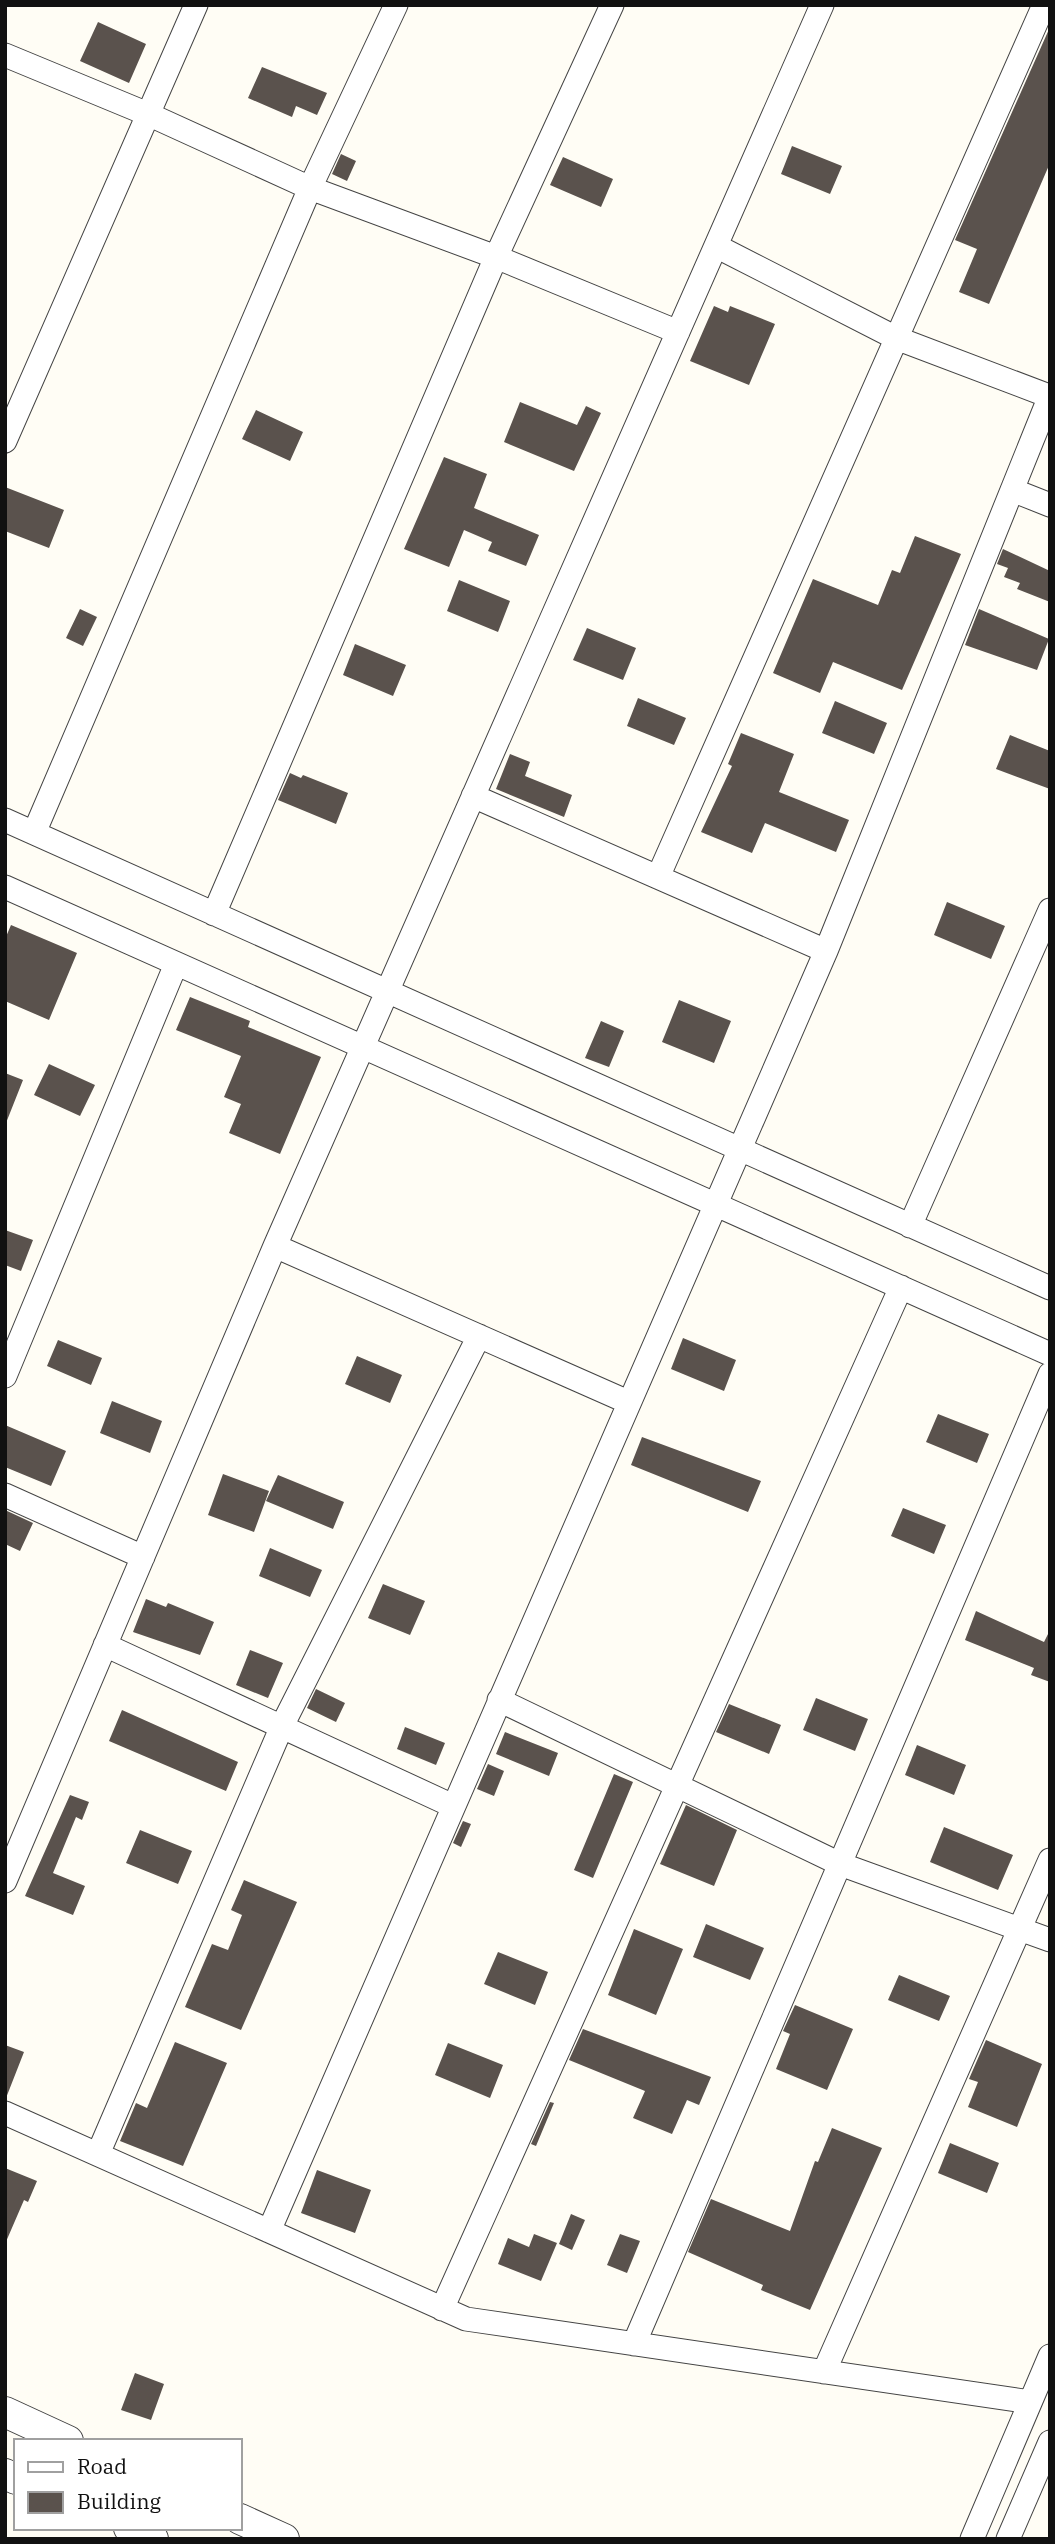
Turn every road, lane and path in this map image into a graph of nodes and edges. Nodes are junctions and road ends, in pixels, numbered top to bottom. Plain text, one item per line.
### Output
1 (196, 5) edge
2 (396, 5) edge
3 (612, 5) edge
4 (822, 5) edge
5 (1044, 5) edge
6 (5, 55) edge
7 (150, 115) junction
8 (310, 188) junction
9 (716, 246) junction
10 (496, 257) junction
11 (678, 332) junction
12 (896, 338) junction
13 (1050, 396) edge
14 (5, 441) edge
15 (1012, 490) junction
16 (1050, 505) edge
17 (473, 796) junction
18 (5, 820) edge
19 (34, 833) junction
20 (658, 877) junction
21 (5, 887) edge
22 (1050, 910) edge
23 (214, 914) junction
24 (826, 951) junction
25 (176, 964) junction
26 (387, 991) junction
27 (363, 1048) junction
28 (739, 1149) junction
29 (714, 1204) junction
30 (910, 1226) junction
31 (275, 1246) junction
32 (901, 1287) junction
33 (1050, 1288) edge
34 (479, 1336) junction
35 (1050, 1354) edge
36 (1050, 1374) edge
37 (5, 1376) edge
38 (628, 1402) junction
39 (5, 1495) edge
40 (143, 1557) junction
41 (105, 1645) junction
42 (499, 1700) junction
43 (282, 1726) junction
44 (678, 1784) junction
45 (453, 1806) junction
46 (1050, 1860) edge
47 (840, 1864) junction
48 (5, 1881) edge
49 (1020, 1928) junction
50 (1050, 1940) edge
51 (5, 2113) edge
52 (98, 2154) junction
53 (269, 2231) junction
54 (442, 2309) junction
55 (634, 2344) junction
56 (1050, 2356) edge
57 (824, 2372) junction
58 (1030, 2402) junction
59 (5, 2412) edge
60 (64, 2439) edge
61 (1050, 2442) edge
62 (242, 2520) edge
63 (133, 2530) edge
64 (153, 2539) edge
65 (284, 2539) edge
66 (972, 2539) edge
67 (1008, 2539) edge

1 - 7 street
2 - 8 street
3 - 10 street
4 - 9 street
5 - 12 street
6 - 7 street
7 - 8 street
7 - 14 street
8 - 10 street
8 - 19 street
9 - 11 street
9 - 12 street
10 - 11 street
10 - 23 street
11 - 17 street
12 - 13 street
12 - 20 street
13 - 15 street
15 - 16 street
15 - 24 street
17 - 20 street
17 - 26 street
18 - 19 street
19 - 23 street
20 - 24 street
21 - 25 street
22 - 30 street
23 - 26 street
24 - 28 street
25 - 27 street
25 - 37 street
26 - 27 street
26 - 28 street
27 - 29 street
27 - 31 street
28 - 29 street
28 - 30 street
29 - 32 street
29 - 38 street
30 - 33 street
31 - 34 street
31 - 40 street
32 - 35 street
32 - 44 street
34 - 38 street
34 - 43 street
36 - 47 street
38 - 42 street
39 - 40 street
40 - 41 street
41 - 43 street
41 - 48 street
42 - 44 street
42 - 45 street
43 - 45 street
43 - 52 street
44 - 47 street
44 - 54 street
45 - 53 street
46 - 49 street
47 - 49 street
47 - 55 street
49 - 50 street
49 - 57 street
51 - 52 street
52 - 53 street
53 - 54 street
54 - 55 street
55 - 57 street
56 - 58 street
57 - 58 street
58 - 66 street
59 - 60 street
61 - 67 street
62 - 65 street
63 - 64 street

